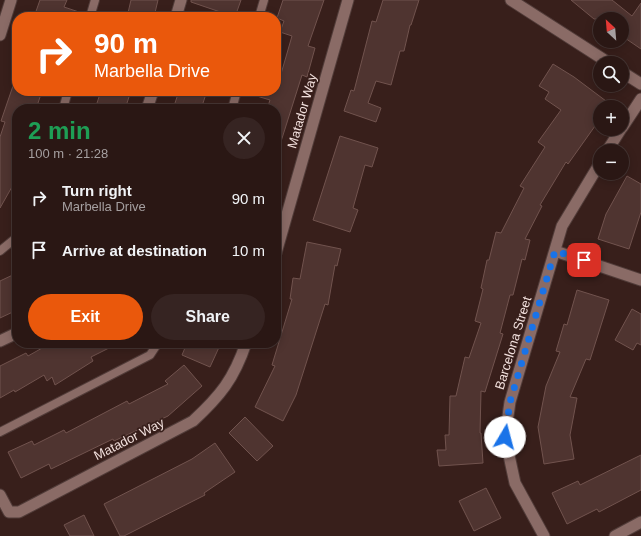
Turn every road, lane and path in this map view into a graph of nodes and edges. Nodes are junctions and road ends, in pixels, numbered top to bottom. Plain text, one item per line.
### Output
1 (11, 0) edge
2 (95, 0) edge
3 (181, 0) edge
4 (264, 0) edge
5 (348, 0) edge
6 (511, 0) edge
7 (91, 12) edge
8 (177, 12) edge
9 (260, 12) edge
10 (0, 35) edge
11 (598, 56) edge
12 (629, 76) edge
13 (641, 84) edge
14 (641, 99) edge
15 (629, 117) edge
16 (593, 175) edge
17 (281, 234) edge
18 (12, 242) edge
19 (0, 251) edge
20 (555, 251) junction
21 (641, 280) edge
22 (12, 335) edge
23 (0, 341) edge
24 (155, 348) edge
25 (244, 348) edge
26 (0, 432) edge
27 (0, 495) edge
28 (641, 522) edge
29 (544, 536) edge
30 (615, 536) edge

1 - 10 street
2 - 7 lane
3 - 8 street
4 - 9 lane
5 - 17 street, Matador Way
6 - 11 street
12 - 13 street
14 - 15 street
16 - 20 street, Barcelona Street
18 - 19 lane
20 - 21 street
20 - 29 street, Barcelona Street
22 - 23 street
24 - 26 lane
25 - 27 street, Matador Way
28 - 30 street

